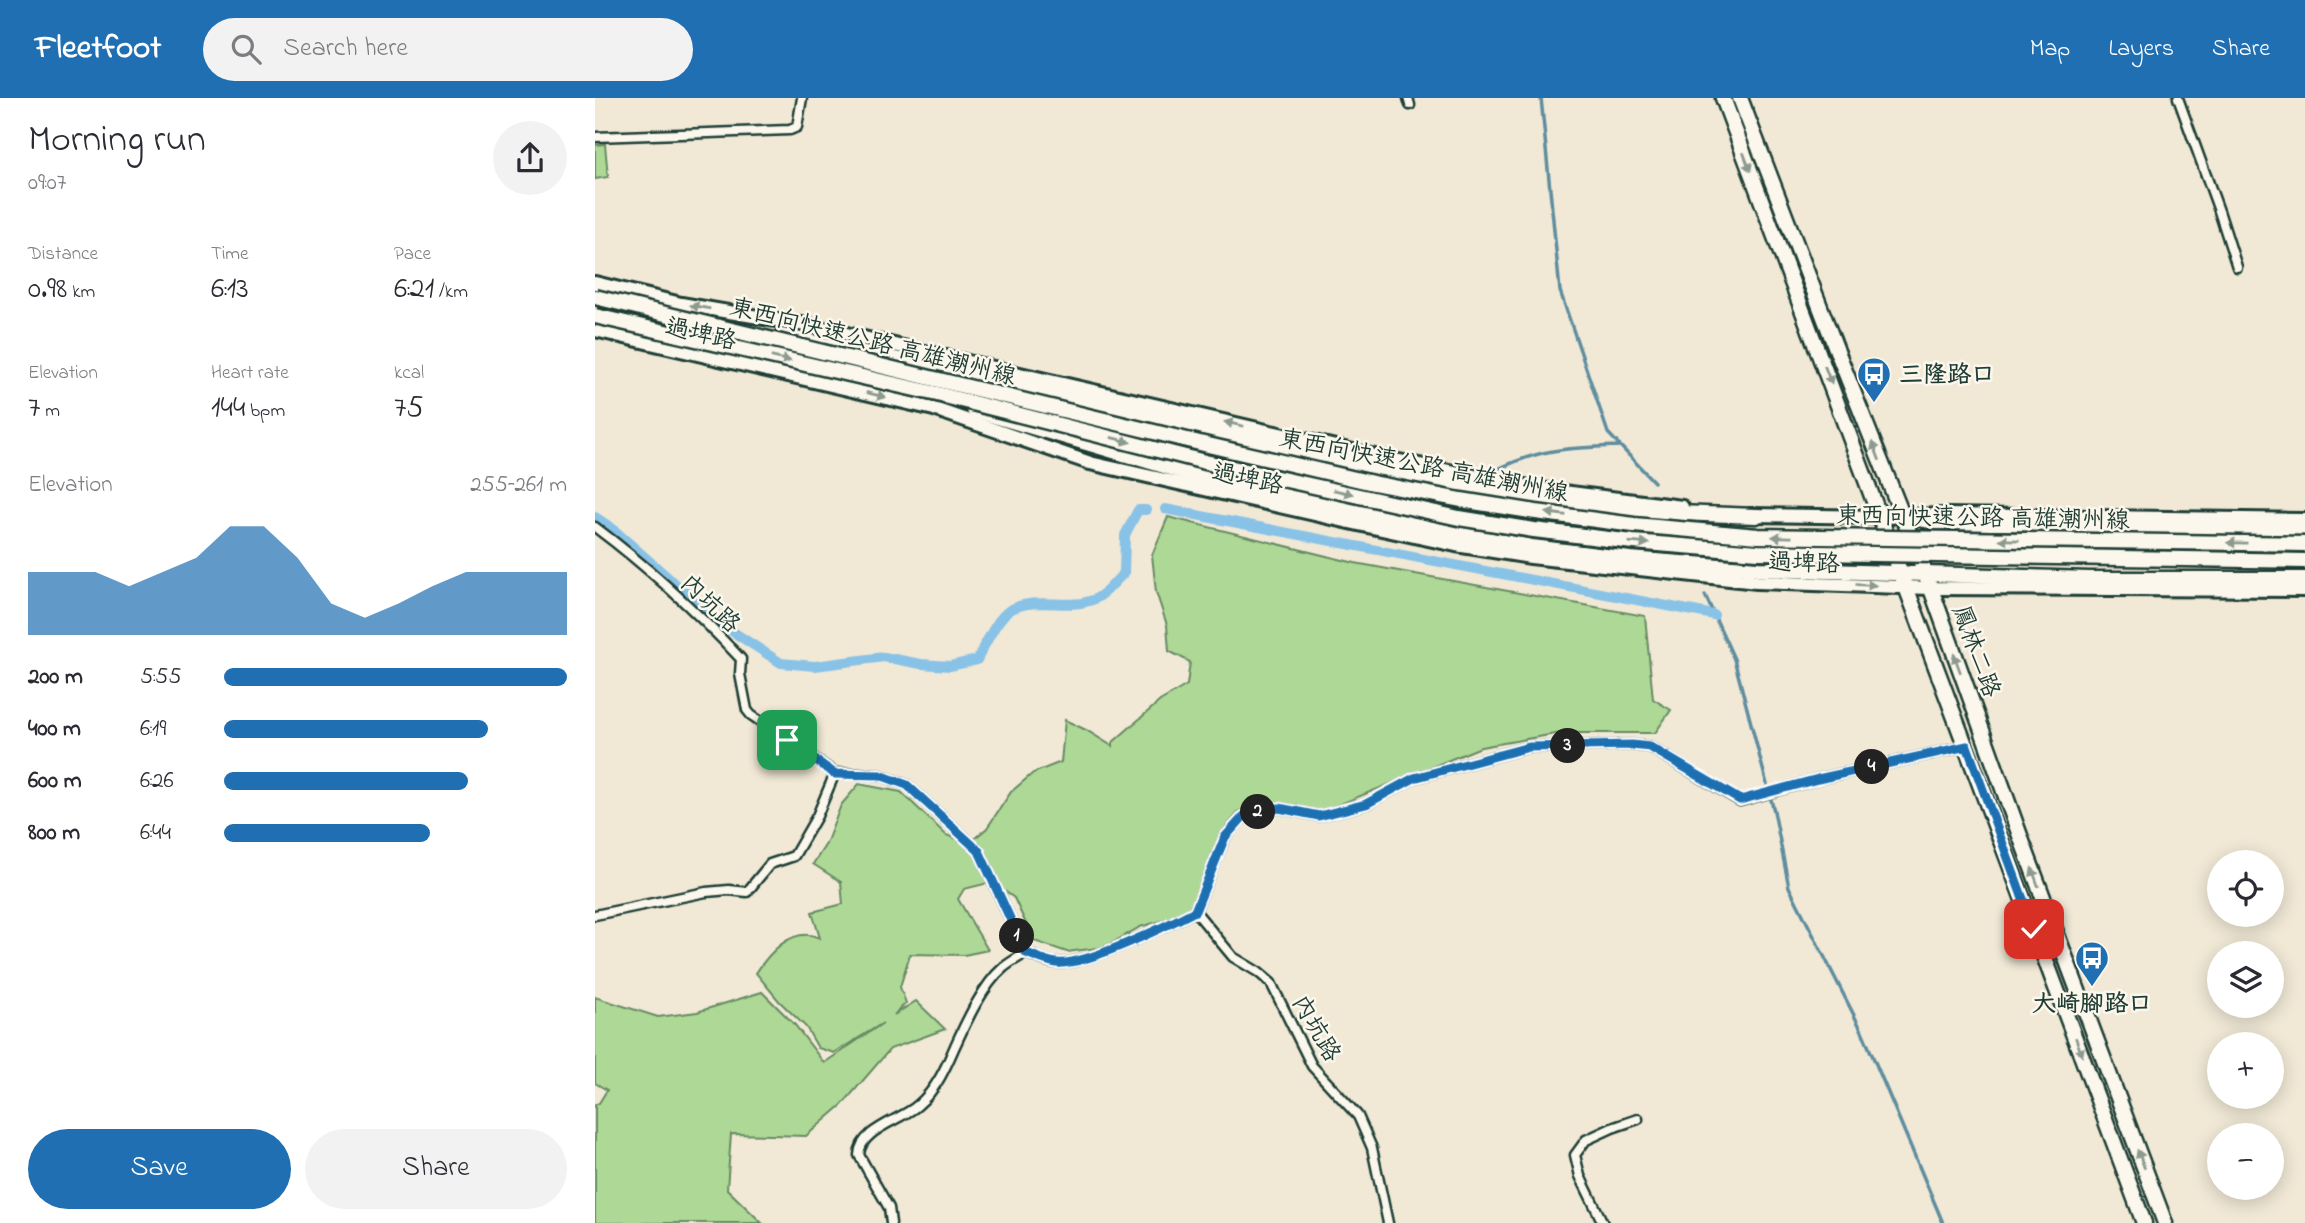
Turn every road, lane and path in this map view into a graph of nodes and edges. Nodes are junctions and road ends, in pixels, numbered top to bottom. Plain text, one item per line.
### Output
1 (802, 98) edge
2 (1723, 98) edge
3 (1740, 98) edge
4 (2178, 98) edge
5 (595, 137) edge
6 (2237, 267) dead end
7 (595, 283) edge
8 (595, 297) edge
9 (595, 316) edge
10 (679, 317) junction
11 (595, 330) edge
12 (937, 394) junction
13 (1756, 516) junction
14 (1902, 516) junction
15 (1881, 517) junction
16 (2305, 520) edge
17 (595, 527) edge
18 (2305, 529) edge
19 (2305, 544) edge
20 (2305, 561) edge
21 (2305, 579) edge
22 (1906, 581) junction
23 (1928, 582) junction
24 (2305, 590) edge
25 (1967, 746) junction
26 (835, 774) junction
27 (1195, 911) junction
28 (595, 915) edge
29 (1026, 953) junction
30 (1639, 1119) dead end
31 (891, 1223) edge
32 (1388, 1223) edge
33 (1603, 1223) edge
34 (2144, 1223) edge
35 (2165, 1223) edge

1 - 5 street
2 -> 15 main road, 鳳林二路
14 -> 3 main road, 鳳林二路
4 - 6 street
13 -> 7 main road, 過埤路
8 - 10 main road, 東西向快速公路 高雄潮州線, bridge
9 -> 12 main road, 東西向快速公路 高雄潮州線, bridge
10 - 13 main road, bridge
19 -> 10 main road, 東西向快速公路 高雄潮州線, bridge
11 -> 22 main road, 過埤路
12 -> 20 main road, 東西向快速公路 高雄潮州線, bridge
12 - 22 main road, bridge
13 - 15 main road, 過埤路
14 - 15 main road, 過埤路
14 - 16 main road, 過埤路
14 - 18 main road
14 - 23 main road, 鳳林二路
15 - 22 main road, 鳳林二路
17 - 26 street, 內坑路
21 - 23 main road
22 - 23 main road
22 - 25 main road, 鳳林二路
23 - 24 main road
35 -> 23 main road, 鳳林二路
25 - 27 street
25 -> 34 main road, 鳳林二路
26 - 28 street
26 - 29 street
27 - 29 street
27 - 32 street, 內坑路
29 - 31 street
30 - 33 street

